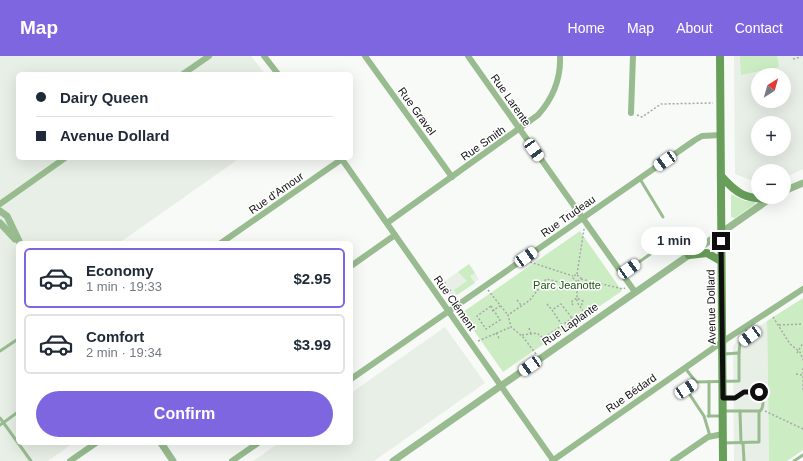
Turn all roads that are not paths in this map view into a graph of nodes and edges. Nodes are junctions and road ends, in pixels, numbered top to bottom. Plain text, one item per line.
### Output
1 (209, 56) edge
2 (264, 56) edge
3 (365, 56) edge
4 (468, 56) edge
5 (560, 56) edge
6 (633, 56) edge
7 (720, 56) edge
8 (186, 72) edge
9 (276, 72) edge
10 (631, 113) dead end
11 (520, 129) junction
12 (720, 135) junction
13 (61, 160) edge
14 (339, 160) edge
15 (343, 160) edge
16 (721, 176) junction
17 (452, 177) junction
18 (640, 179) junction
19 (803, 183) edge
20 (791, 188) edge
21 (751, 198) edge
22 (0, 204) edge
23 (762, 204) edge
24 (0, 211) edge
25 (583, 218) junction
26 (663, 218) dead end
27 (0, 223) edge
28 (387, 223) junction
29 (721, 232) junction
30 (395, 235) junction
31 (18, 241) edge
32 (19, 241) edge
33 (224, 241) edge
34 (666, 243) dead end
35 (689, 255) junction
36 (721, 262) junction
37 (353, 265) edge
38 (622, 274) junction
39 (803, 289) edge
40 (635, 292) junction
41 (449, 311) junction
42 (744, 328) junction
43 (16, 340) edge
44 (722, 342) junction
45 (0, 351) edge
46 (739, 353) junction
47 (722, 354) junction
48 (685, 368) junction
49 (353, 377) edge
50 (696, 382) junction
51 (709, 382) junction
52 (722, 382) junction
53 (760, 384) dead end
54 (501, 386) junction
55 (760, 392) junction
56 (723, 398) junction
57 (740, 411) junction
58 (759, 411) junction
59 (16, 414) edge
60 (723, 414) junction
61 (704, 416) junction
62 (709, 416) junction
63 (0, 418) edge
64 (4, 423) junction
65 (0, 425) edge
66 (723, 434) junction
67 (710, 436) junction
68 (16, 441) edge
69 (723, 443) junction
70 (742, 443) junction
71 (19, 445) edge
72 (93, 445) edge
73 (162, 445) edge
74 (255, 445) edge
75 (803, 455) edge
76 (30, 461) edge
77 (70, 461) edge
78 (174, 461) edge
79 (232, 461) edge
80 (393, 461) edge
81 (553, 461) edge
82 (673, 461) edge
83 (723, 461) edge
84 (744, 461) edge
85 (794, 461) edge

1 - 8 street
2 - 9 street
3 - 17 street, Rue Gravel
4 - 11 street, Rue Larente
5 - 11 street, Rue Smith
6 - 10 street
7 - 12 main road, Avenue Dollard
11 - 17 street, Rue Smith
11 - 25 street, Rue Larente
12 - 16 main road, Avenue Dollard
12 - 18 street, Rue Trudeau
13 - 22 street
14 - 33 street, Rue d'Amour
15 - 28 street, Rue Clément
16 - 21 main road
16 - 29 main road, Avenue Dollard
17 - 28 street, Rue Smith
18 - 25 street, Rue Trudeau
18 - 26 lane
19 - 20 street
23 - 29 street, Rue Laplante
24 - 32 street
25 - 38 street, Rue Larente
25 - 41 street, Rue Trudeau
27 - 31 street
28 - 30 street, Rue Clément
29 - 35 street, Rue Laplante
29 - 36 main road, Avenue Dollard
30 - 37 street
30 - 41 street, Rue Clément
34 - 38 lane
35 - 36 main road
35 - 40 street, Rue Laplante
36 - 44 main road, Avenue Dollard
38 - 40 street, Rue Larente
39 - 42 street, Rue Bédard
40 - 54 street, Rue Laplante
41 - 49 street, Rue Trudeau
41 - 54 street, Rue Clément
42 - 44 street, Rue Bédard
42 - 46 lane
43 - 45 lane
44 - 47 main road, Avenue Dollard
44 - 48 street, Rue Bédard
46 - 47 lane
46 - 52 lane
47 - 52 main road, Avenue Dollard
48 - 50 lane
48 - 81 street, Rue Bédard
50 - 51 lane
50 - 61 lane
51 - 52 lane
51 - 62 lane
52 - 56 main road, Avenue Dollard
53 - 55 lane
54 - 80 street, Rue Laplante
54 - 81 street, Rue Clément
55 - 56 lane
55 - 58 lane
56 - 60 main road, Avenue Dollard
57 - 58 lane
57 - 60 lane
57 - 70 lane
58 - 70 lane
59 - 64 lane
60 - 62 lane
60 - 66 main road, Avenue Dollard
61 - 62 lane
61 - 67 lane
63 - 64 lane
64 - 65 lane
64 - 68 lane
66 - 67 street
66 - 69 main road, Avenue Dollard
67 - 82 street
69 - 70 lane
69 - 83 main road, Avenue Dollard
70 - 84 lane
71 - 76 lane
72 - 77 street
73 - 78 street
74 - 79 street
75 - 85 lane

